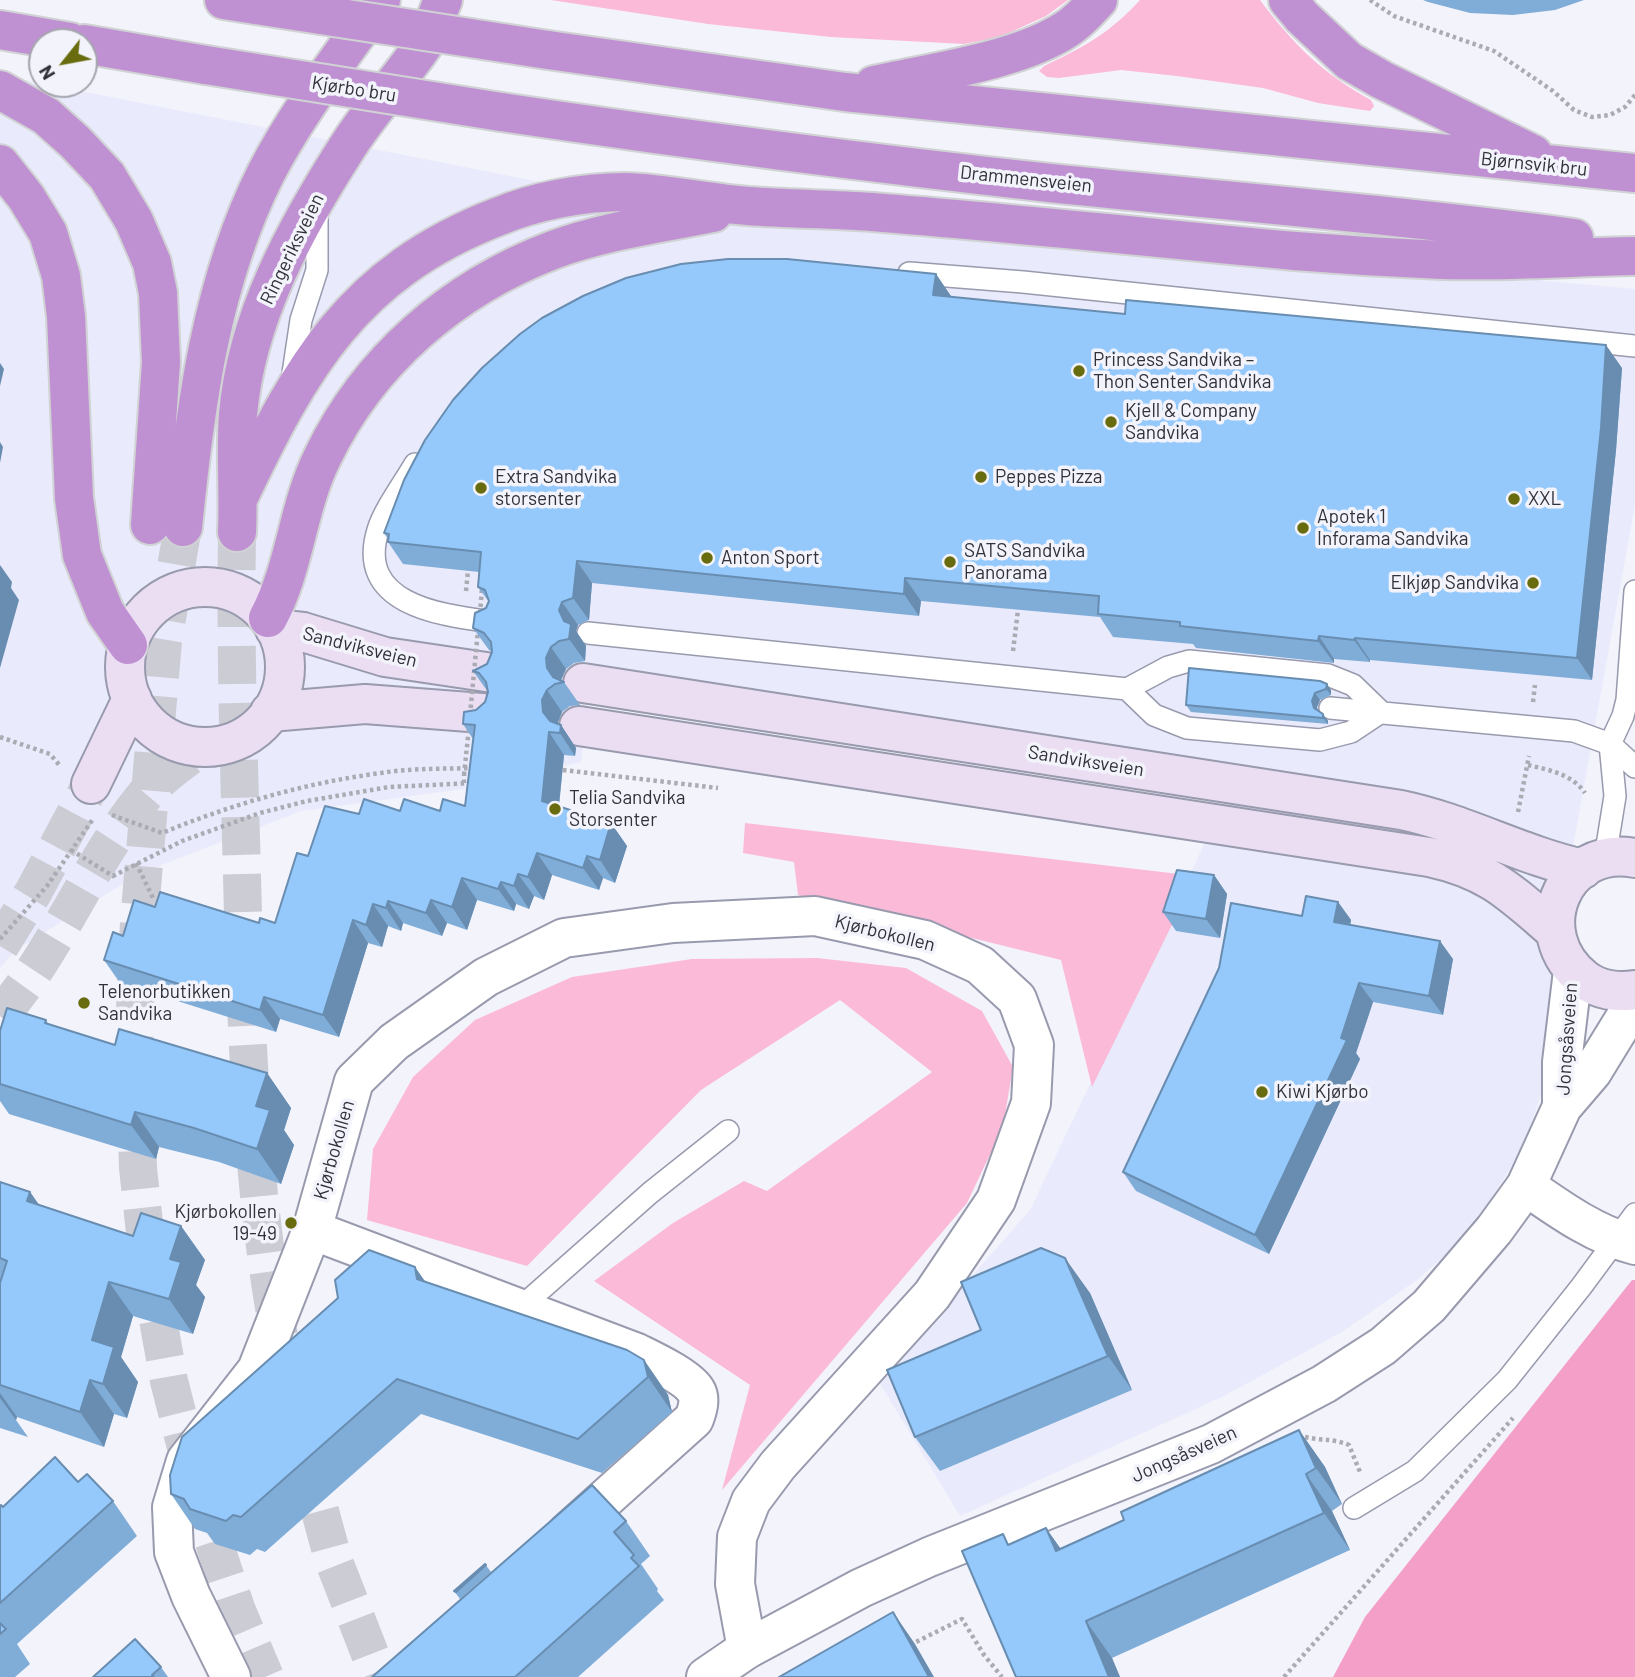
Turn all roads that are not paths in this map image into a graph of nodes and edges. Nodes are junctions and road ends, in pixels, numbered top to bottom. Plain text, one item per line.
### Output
1 (381, 0) edge
2 (443, 0) edge
3 (470, 0) edge
4 (1098, 0) edge
5 (1288, 0) edge
6 (240, 3) edge
7 (0, 30) edge
8 (28, 35) edge
9 (425, 42) junction
10 (98, 46) edge
11 (0, 90) edge
12 (845, 92) junction
13 (501, 112) joint
14 (0, 164) edge
15 (1557, 166) junction
16 (1635, 173) edge
17 (317, 195) junction
18 (749, 206) junction
19 (1552, 246) junction
20 (1635, 247) edge
21 (1635, 256) edge
22 (886, 272) edge
23 (1635, 346) edge
24 (290, 396) junction
25 (425, 449) edge
26 (1635, 591) edge
27 (492, 622) edge
28 (272, 624) junction
29 (587, 633) dead end
30 (128, 645) junction
31 (486, 672) edge
32 (583, 683) dead end
33 (1127, 689) junction
34 (132, 699) junction
35 (1329, 708) dead end
36 (270, 712) junction
37 (1381, 712) junction
38 (482, 713) edge
39 (579, 726) dead end
40 (1610, 744) junction
41 (1635, 767) edge
42 (85, 789) tunnel mouth
43 (1607, 861) edge
44 (1554, 930) junction
45 (1573, 971) junction
46 (1635, 990) edge
47 (1635, 1002) edge
48 (1562, 1107) junction
49 (727, 1131) dead end
50 (1526, 1186) junction
51 (312, 1230) junction
52 (1628, 1233) edge
53 (520, 1308) junction
54 (1362, 1503) road end
55 (537, 1560) edge
56 (747, 1649) junction
57 (231, 1677) edge
58 (706, 1677) edge

1 - 11 highway
2 - 9 highway, Ringeriksveien
3 - 9 highway
4 - 12 highway
5 - 15 highway
6 - 12 highway, bridge
7 - 8 highway
9 - 17 highway, Ringeriksveien
10 - 13 highway, Kjørbo bru, bridge
12 - 15 highway, Bjørnsvik bru
13 - 19 highway, Drammensveien
14 - 30 highway
15 - 16 highway, Bjørnsvik bru
17 - 24 lane
17 - 24 highway, Ringeriksveien
18 - 19 highway
18 - 24 highway
18 - 28 highway
19 - 20 highway
19 - 21 highway
22 - 23 lane
25 - 27 lane
26 - 40 lane
28 - 30 main road
28 - 31 main road, Sandviksveien
28 - 36 main road
29 - 33 lane
30 - 34 main road
32 - 43 main road, Sandviksveien
33 - 37 lane
33 - 37 lane
34 - 36 main road
34 - 42 main road
35 - 37 lane
36 - 38 main road
37 - 40 lane
39 - 44 main road
40 - 41 lane
40 - 43 lane
43 - 44 main road
44 - 45 main road
45 - 46 main road
45 - 48 street, Jongsåsveien
47 - 48 street, Jongsåsveien
48 - 50 street, Jongsåsveien
49 - 53 lane
50 - 52 street
50 - 56 street, Jongsåsveien
51 - 53 street
51 - 56 street, Kjørbokollen
51 - 57 street, Kjørbokollen
52 - 54 lane
53 - 55 street
56 - 58 street, Jongsåsveien

